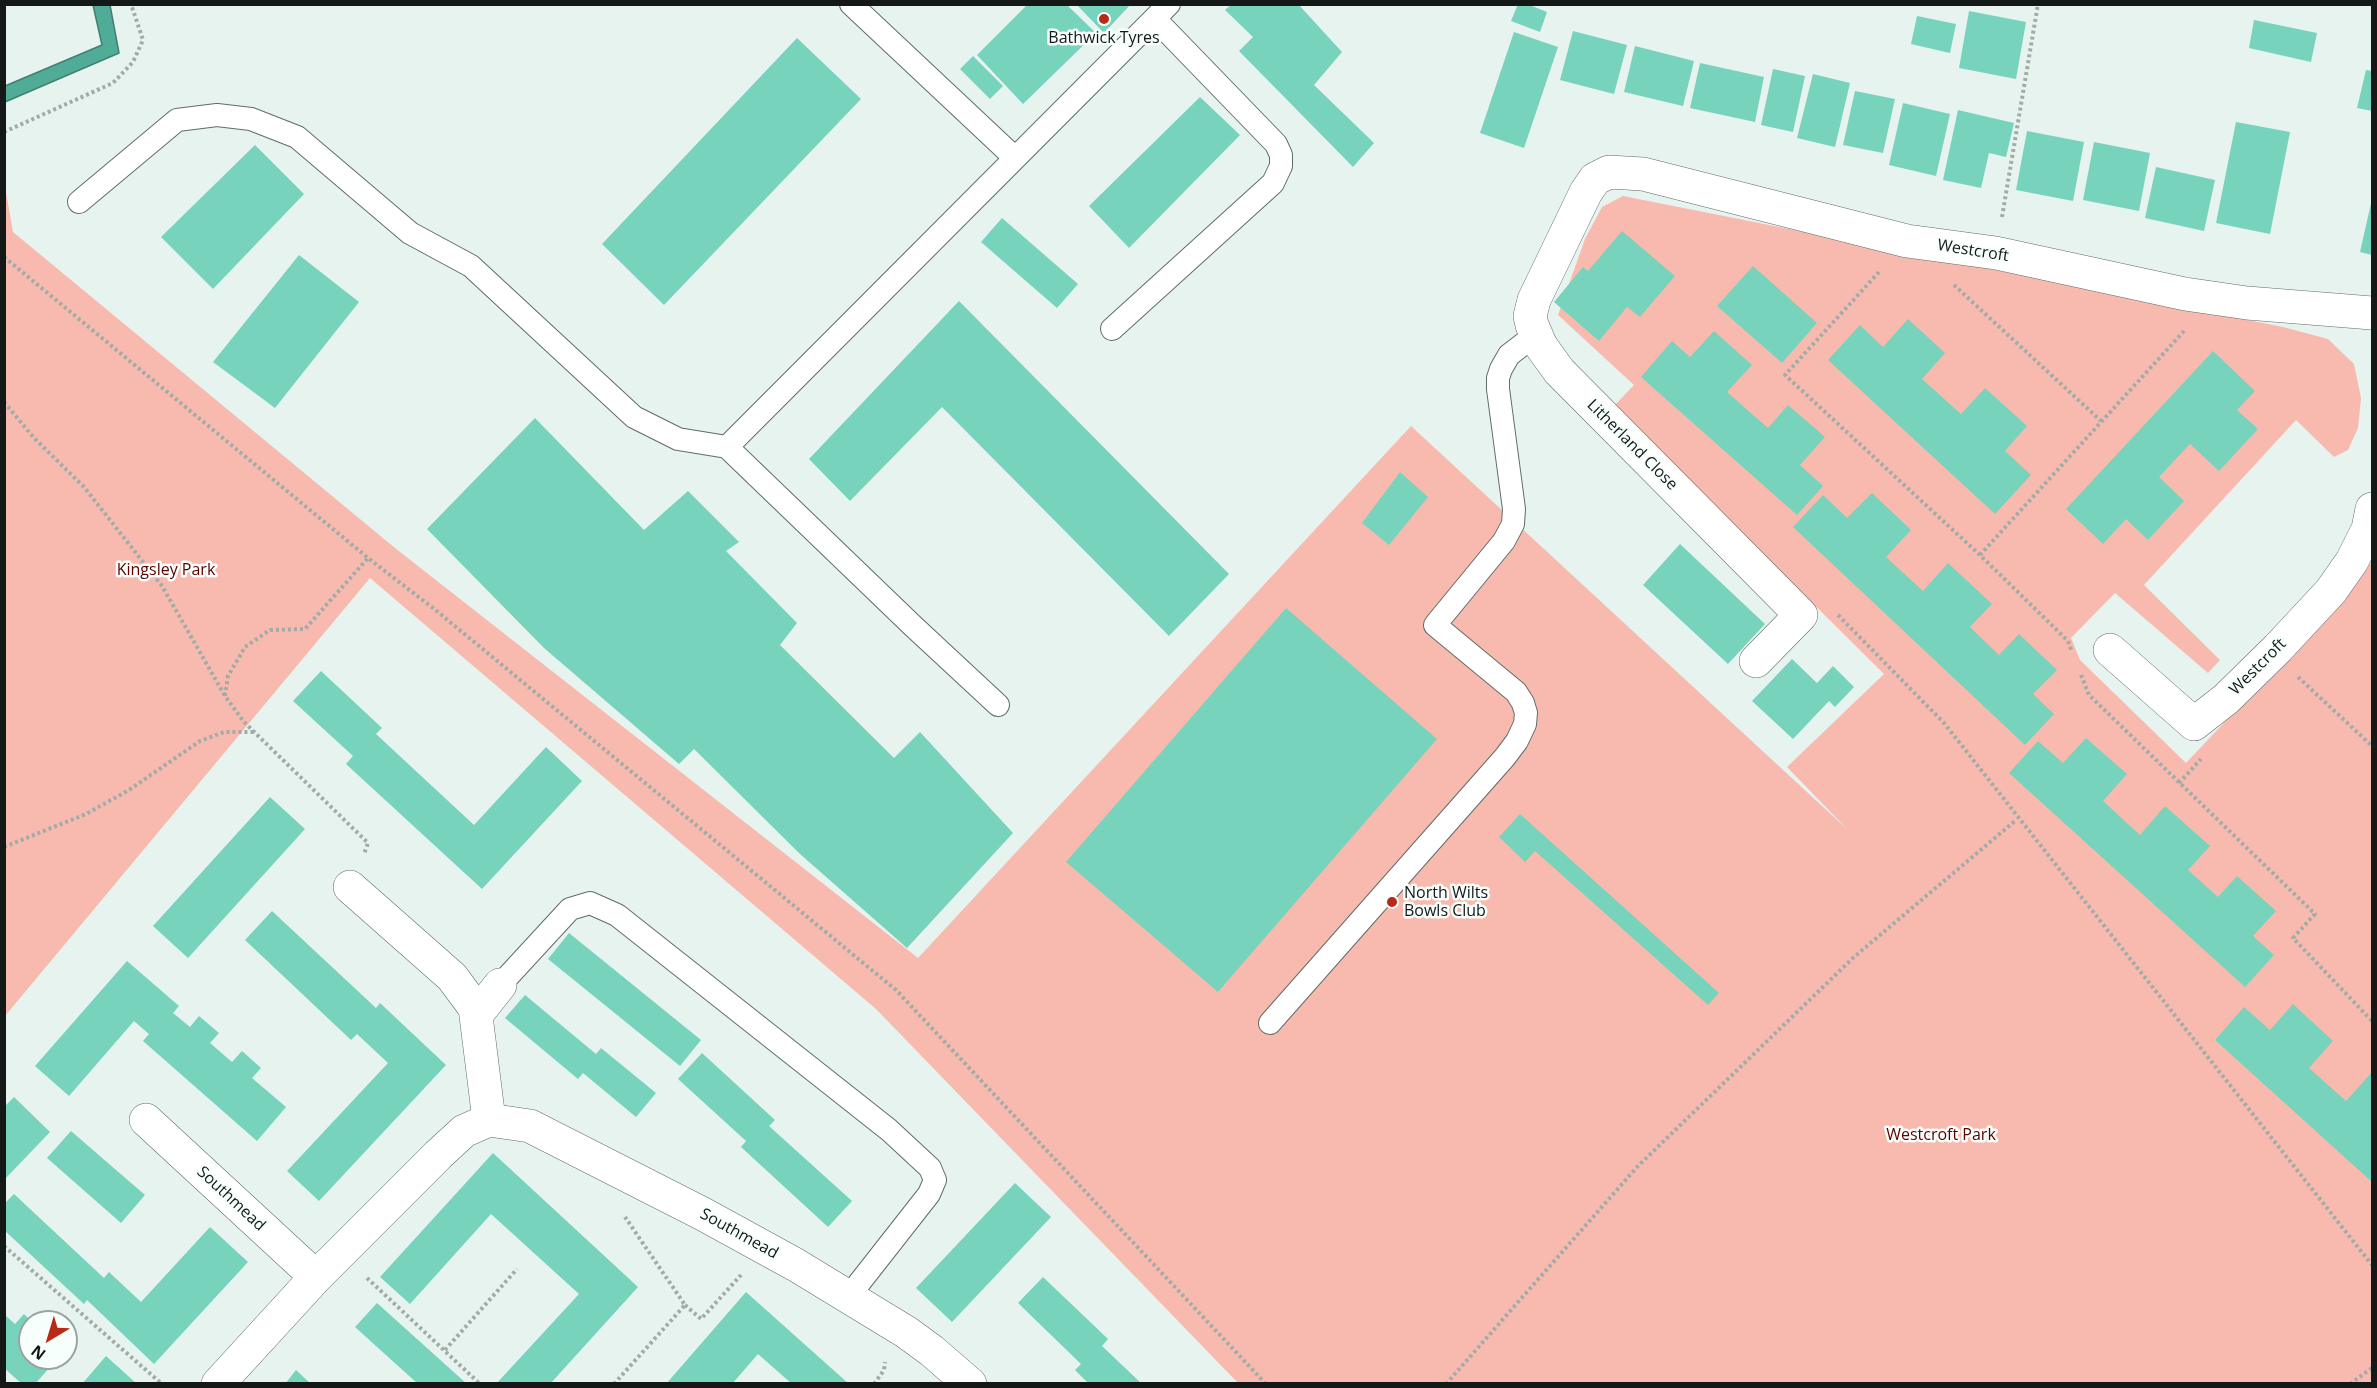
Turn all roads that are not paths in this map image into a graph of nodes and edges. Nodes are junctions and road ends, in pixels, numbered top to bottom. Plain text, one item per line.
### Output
1 (850, 4) edge
2 (1162, 12) edge
3 (1016, 158) junction
4 (1586, 192) joint
5 (79, 202) dead end
6 (2373, 313) edge
7 (1112, 329) dead end
8 (1535, 335) junction
9 (727, 447) junction
10 (2373, 509) edge
11 (2110, 650) dead end
12 (1756, 661) dead end
13 (998, 705) dead end
14 (350, 887) road end
15 (500, 985) joint
16 (477, 1014) junction
17 (1270, 1023) dead end
18 (146, 1120) dead end
19 (489, 1120) junction
20 (316, 1277) junction
21 (849, 1296) junction
22 (957, 1379) edge
23 (218, 1383) edge

1 - 3 lane
2 - 3 lane
2 - 7 lane
3 - 9 lane
4 - 6 street, Westcroft
4 - 8 street, Litherland Close
5 - 9 lane
8 - 12 street, Litherland Close
8 - 17 lane
9 - 13 lane
10 - 11 street, Westcroft
14 - 16 street
15 - 16 street
15 - 21 lane
16 - 19 street
18 - 20 street, Southmead
19 - 20 street
19 - 21 street, Southmead
20 - 23 street
21 - 22 street, Southmead

